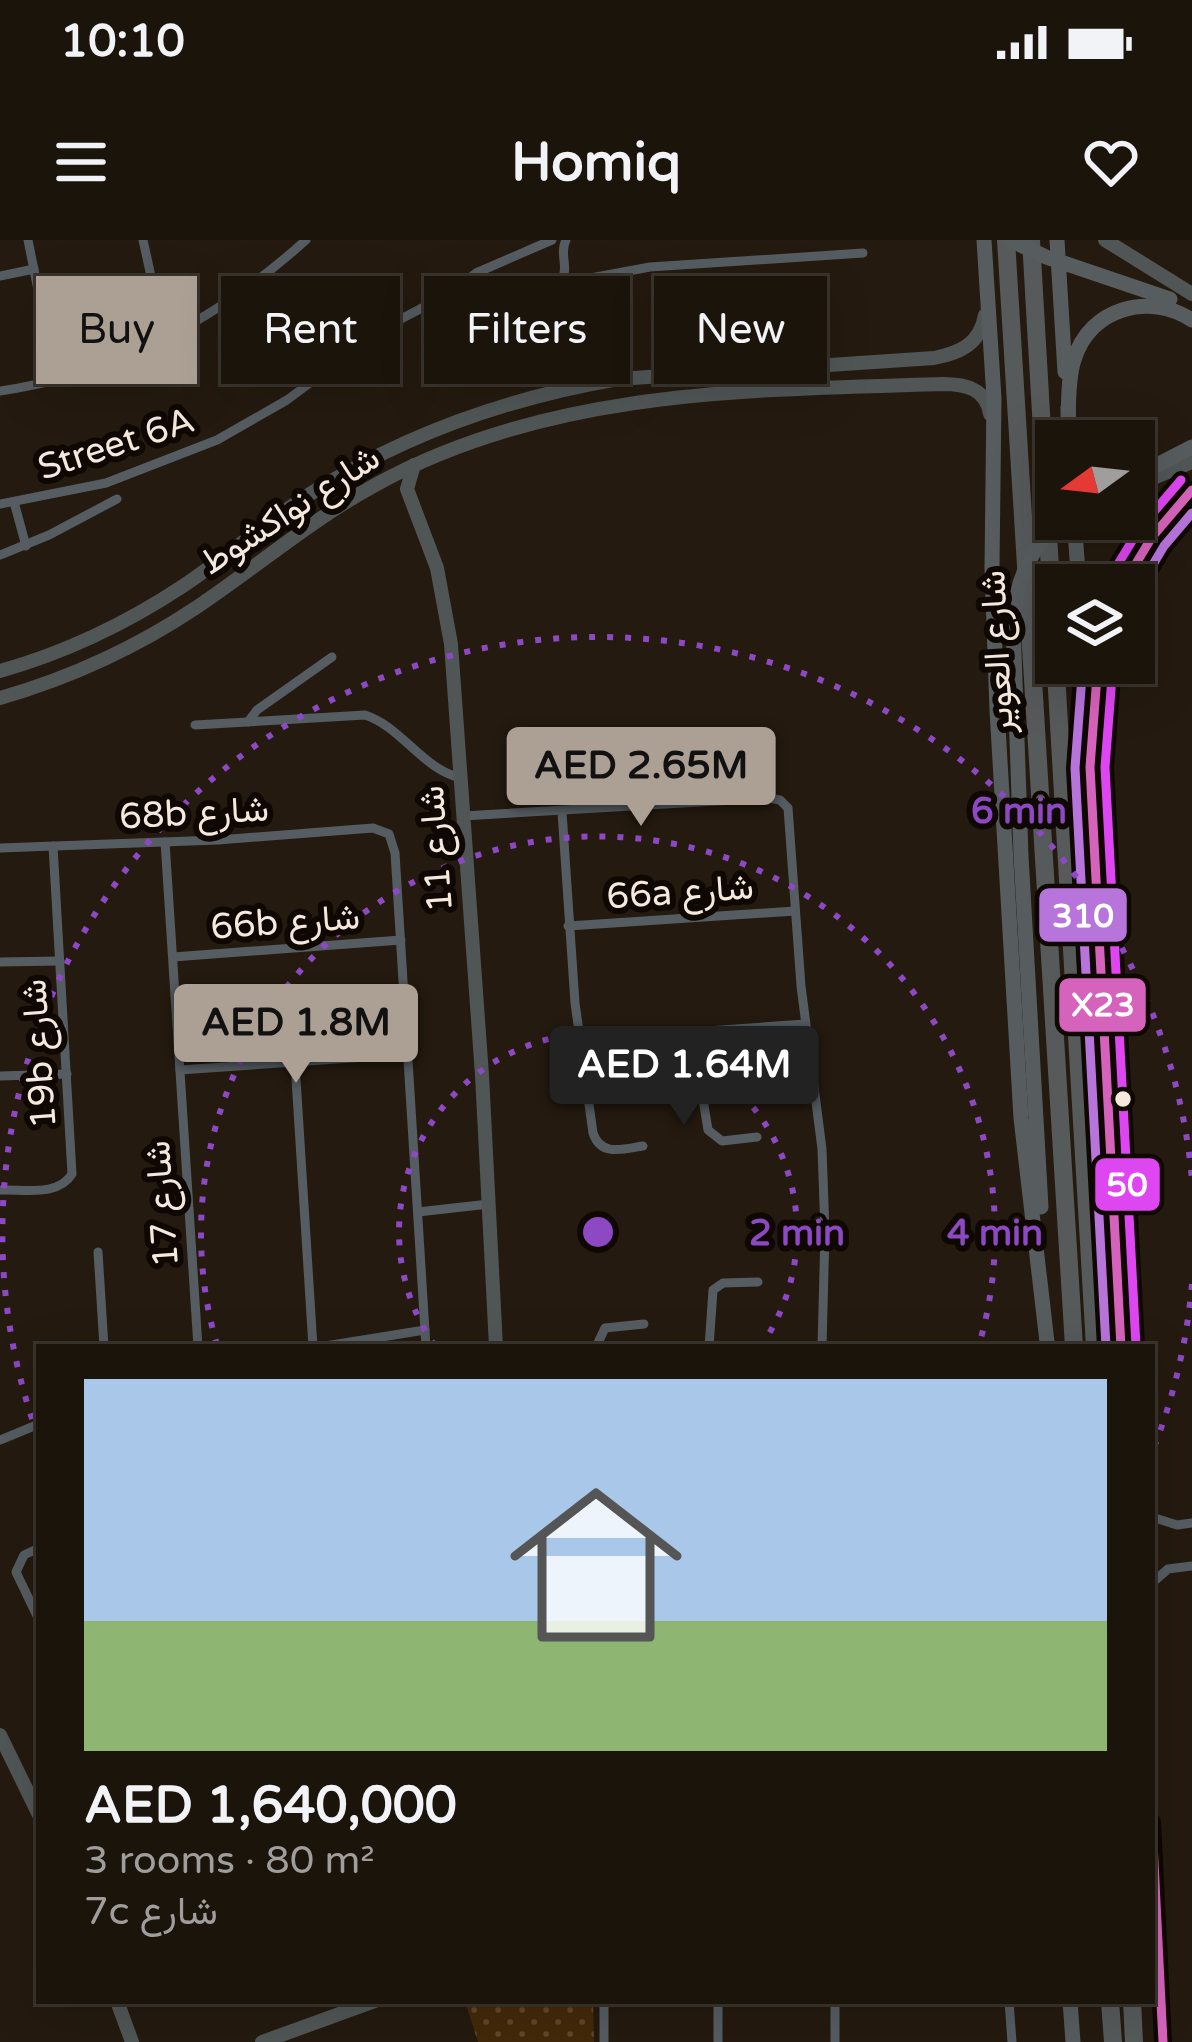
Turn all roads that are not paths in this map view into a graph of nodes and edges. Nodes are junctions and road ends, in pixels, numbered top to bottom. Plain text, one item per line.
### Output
1 (28, 240) edge
2 (143, 240) edge
3 (306, 240) edge
4 (809, 240) edge
5 (984, 240) edge
6 (1008, 240) edge
7 (1031, 240) edge
8 (1057, 240) edge
9 (1106, 240) edge
10 (548, 242) edge
11 (564, 246) edge
12 (863, 253) dead end
13 (810, 256) junction
14 (985, 262) junction
15 (567, 267) junction
16 (34, 269) junction
17 (612, 273) junction
18 (0, 275) edge
19 (151, 276) edge
20 (473, 276) edge
21 (564, 276) edge
22 (593, 276) edge
23 (36, 279) edge
24 (1192, 295) edge
25 (424, 307) edge
26 (1192, 310) edge
27 (1192, 320) edge
28 (197, 321) edge
29 (827, 364) edge
30 (654, 376) edge
31 (36, 384) edge
32 (812, 384) edge
33 (0, 391) edge
34 (802, 391) junction
35 (1068, 418) joint
36 (1192, 447) edge
37 (1192, 462) edge
38 (993, 463) junction
39 (414, 465) junction
40 (1155, 466) edge
41 (1155, 477) edge
42 (381, 482) junction
43 (1192, 490) edge
44 (409, 496) junction
45 (117, 499) dead end
46 (14, 502) junction
47 (0, 504) edge
48 (1042, 540) edge
49 (26, 545) junction
50 (0, 555) edge
51 (1136, 564) edge
52 (332, 657) dead end
53 (0, 671) edge
54 (1084, 684) edge
55 (1096, 684) edge
56 (0, 698) edge
57 (248, 722) junction
58 (195, 725) dead end
59 (1090, 767) junction
60 (461, 778) junction
61 (562, 812) junction
62 (464, 820) junction
63 (165, 842) junction
64 (53, 847) junction
65 (0, 848) edge
66 (795, 911) junction
67 (568, 926) junction
68 (401, 940) junction
69 (173, 957) junction
70 (60, 961) junction
71 (0, 962) edge
72 (805, 1024) junction
73 (692, 1032) junction
74 (580, 1040) junction
75 (409, 1054) junction
76 (296, 1063) junction
77 (180, 1070) junction
78 (67, 1074) junction
79 (0, 1076) edge
80 (757, 1137) dead end
81 (643, 1146) dead end
82 (0, 1190) edge
83 (489, 1208) junction
84 (418, 1212) junction
85 (98, 1252) dead end
86 (758, 1282) dead end
87 (644, 1324) dead end
88 (425, 1330) junction
89 (104, 1344) edge
90 (198, 1344) edge
91 (316, 1344) edge
92 (335, 1344) edge
93 (426, 1344) edge
94 (496, 1344) edge
95 (596, 1344) edge
96 (709, 1344) edge
97 (822, 1344) edge
98 (1047, 1344) edge
99 (1074, 1344) edge
100 (1095, 1344) edge
101 (1121, 1344) edge
102 (36, 1425) edge
103 (0, 1440) edge
104 (1155, 1518) edge
105 (1192, 1522) edge
106 (36, 1550) edge
107 (1192, 1566) edge
108 (1155, 1580) edge
109 (36, 1614) edge
110 (0, 1735) edge
111 (5, 1758) edge
112 (36, 1810) edge
113 (1155, 1910) edge
114 (118, 2004) edge
115 (328, 2004) edge
116 (368, 2004) edge
117 (604, 2004) edge
118 (718, 2004) edge
119 (835, 2004) edge
120 (1009, 2004) edge
121 (1070, 2004) edge
122 (1110, 2004) edge
123 (1132, 2004) edge
124 (332, 2019) junction
125 (132, 2042) edge
126 (262, 2042) edge
127 (604, 2042) edge
128 (718, 2042) edge
129 (835, 2042) edge
130 (1012, 2042) edge
131 (1072, 2042) edge
132 (1113, 2042) edge
133 (1134, 2042) edge
134 (1163, 2042) edge

1 - 16 street
2 - 19 street
3 - 28 street
4 - 13 street
5 - 14 main road
6 - 26 main road, bridge
6 - 99 highway, شارع العوير
7 - 100 highway, شارع العوير
8 - 35 main road
9 - 24 street
10 - 11 street
10 - 20 street, Street 6A
11 - 15 street
12 - 13 street
13 - 17 street
14 - 29 street, شارع نواكشوط
14 - 38 main road
15 - 17 street
15 - 21 street
16 - 18 street
16 - 23 street
17 - 22 street
25 - 46 street, Street 6A
27 - 35 main road
30 - 53 street, شارع نواكشوط
31 - 33 street
32 - 34 street
34 - 38 street, شارع نواكشوط
34 - 39 street, شارع نواكشوط
36 - 40 main road
37 - 41 street
38 - 98 main road
39 - 42 street, شارع نواكشوط
39 - 44 street
42 - 44 street
42 - 56 street, شارع نواكشوط
43 - 51 street
44 - 60 street, شارع 11
45 - 49 street
46 - 47 street, Street 6A
46 - 49 street
48 - 98 main road, bridge
49 - 50 street
52 - 57 street
54 - 59 main road
55 - 59 street
57 - 58 street
57 - 60 street
59 - 101 main road
60 - 62 street, شارع 11
61 - 62 street
61 - 66 street
61 - 67 street
62 - 83 street, شارع 11
63 - 64 street, 68b شارع
63 - 68 street, 68b شارع
63 - 69 street, شارع 17
64 - 65 street, 68b شارع
64 - 70 street, 19b شارع
66 - 67 street, 66a شارع
66 - 72 street
67 - 74 street
68 - 69 street, 66b شارع
68 - 75 street
69 - 77 street, شارع 17
70 - 71 street
70 - 78 street, 19b شارع
72 - 73 street
72 - 97 street
73 - 74 street
73 - 80 street
74 - 81 street
75 - 76 street
75 - 84 street
76 - 77 street
76 - 91 street
77 - 90 street, شارع 17
78 - 79 street
78 - 82 street, 19b شارع
83 - 84 street
83 - 94 street, شارع 11
84 - 88 street
85 - 89 street
86 - 96 street
87 - 95 street
88 - 92 street
88 - 93 street
102 - 103 street
104 - 105 street
106 - 109 street
107 - 108 street
110 - 111 street
111 - 112 street
113 - 134 main road
114 - 125 street
115 - 124 street
116 - 124 street
117 - 127 street
118 - 128 street
119 - 129 street
120 - 130 street
121 - 131 main road
122 - 132 highway
123 - 133 highway
124 - 126 street

